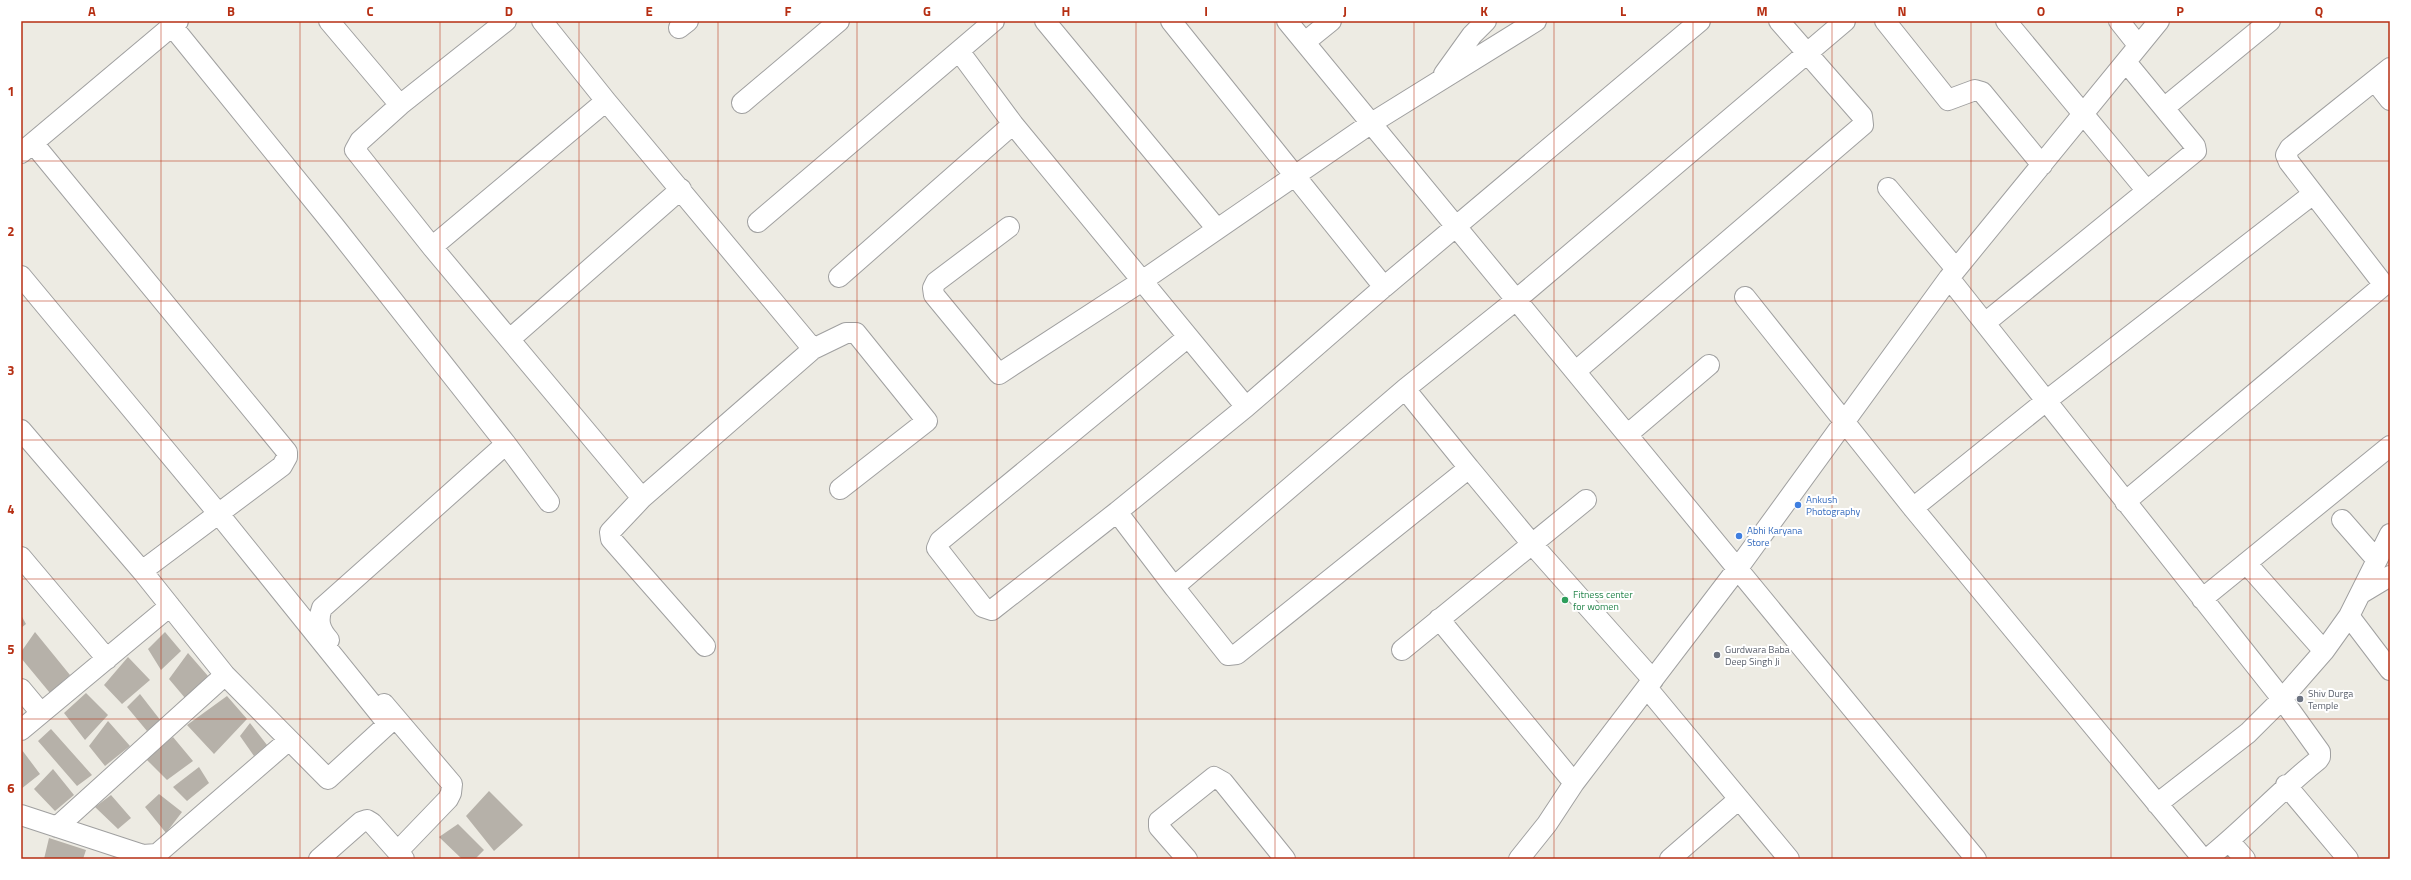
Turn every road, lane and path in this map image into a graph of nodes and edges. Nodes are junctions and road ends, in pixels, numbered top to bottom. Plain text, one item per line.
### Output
1 (329, 21) edge
2 (506, 21) edge
3 (542, 21) edge
4 (839, 21) edge
5 (994, 21) edge
6 (1045, 21) edge
7 (1171, 21) edge
8 (1288, 21) edge
9 (1331, 21) edge
10 (1486, 21) edge
11 (1536, 21) edge
12 (1700, 21) edge
13 (1779, 21) edge
14 (1845, 21) edge
15 (1885, 21) edge
16 (2006, 21) edge
17 (2119, 21) edge
18 (2159, 21) edge
19 (2270, 21) edge
20 (175, 24) edge
21 (1305, 42) junction
22 (2138, 45) junction
23 (959, 51) junction
24 (1806, 54) junction
25 (2126, 62) junction
26 (2390, 68) edge
27 (2375, 81) junction
28 (1437, 82) junction
29 (2390, 100) edge
30 (606, 101) junction
31 (742, 102) dead end
32 (400, 105) junction
33 (2164, 108) junction
34 (2083, 114) junction
35 (1013, 124) junction
36 (1370, 124) junction
37 (27, 148) edge
38 (2042, 165) junction
39 (1295, 175) junction
40 (1888, 188) dead end
41 (681, 189) junction
42 (2147, 192) junction
43 (2313, 194) junction
44 (758, 222) dead end
45 (1009, 227) dead end
46 (1456, 228) junction
47 (1217, 229) junction
48 (432, 246) junction
49 (1953, 274) junction
50 (21, 276) edge
51 (839, 277) dead end
52 (1142, 281) junction
53 (1384, 287) junction
54 (2387, 289) edge
55 (1745, 297) dead end
56 (1516, 300) junction
57 (1985, 323) junction
58 (1188, 337) junction
59 (510, 339) junction
60 (814, 349) junction
61 (1709, 365) dead end
62 (1576, 371) junction
63 (1406, 389) junction
64 (2046, 401) junction
65 (1246, 407) junction
66 (1844, 420) junction
67 (21, 430) edge
68 (1628, 434) junction
69 (506, 444) junction
70 (2390, 446) edge
71 (1468, 468) junction
72 (840, 489) dead end
73 (642, 498) junction
74 (1586, 500) dead end
75 (549, 502) dead end
76 (2125, 502) junction
77 (1913, 508) junction
78 (1116, 512) junction
79 (218, 514) junction
80 (2342, 520) dead end
81 (2390, 534) edge
82 (1532, 544) junction
83 (21, 557) edge
84 (2376, 559) junction
85 (2246, 563) junction
86 (1738, 568) junction
87 (142, 571) junction
88 (2390, 576) edge
89 (1174, 588) junction
90 (2360, 594) junction
91 (2202, 599) junction
92 (170, 606) junction
93 (2349, 616) junction
94 (1439, 619) junction
95 (705, 646) dead end
96 (1402, 650) dead end
97 (2324, 652) junction
98 (107, 659) junction
99 (2390, 670) edge
100 (225, 675) junction
101 (1650, 684) junction
102 (21, 689) edge
103 (2282, 699) junction
104 (41, 712) junction
105 (21, 730) edge
106 (289, 740) junction
107 (1574, 783) junction
108 (2286, 785) junction
109 (1739, 799) junction
110 (2157, 804) junction
111 (21, 815) edge
112 (57, 827) junction
113 (2229, 841) junction
114 (401, 855) edge
115 (319, 859) edge
116 (1187, 859) edge
117 (1284, 859) edge
118 (1519, 859) edge
119 (1670, 859) edge
120 (1789, 859) edge
121 (1976, 859) edge
122 (2203, 859) edge
123 (2207, 859) edge
124 (2245, 859) edge
125 (2348, 859) edge

1 - 32 street
2 - 32 street
3 - 30 street
4 - 31 street
5 - 23 street
6 - 47 street
7 - 39 street
8 - 21 street
9 - 21 street
10 - 28 street
11 - 28 street
12 - 46 street
13 - 24 street
14 - 24 street
15 - 38 street
16 - 34 street
17 - 22 street
18 - 22 street
19 - 33 street
20 - 37 street
20 - 69 street
21 - 36 street
22 - 25 street
23 - 35 street
23 - 44 street
24 - 56 street
24 - 62 street
25 - 33 street
25 - 34 street
26 - 27 street
27 - 29 street
27 - 43 street
28 - 36 street
30 - 41 street
30 - 48 street
32 - 48 street
33 - 42 street
34 - 38 street
34 - 42 street
35 - 51 street
35 - 52 street
36 - 39 street
36 - 46 street
37 - 79 street
38 - 49 street
39 - 47 street
39 - 53 street
40 - 49 street
41 - 59 street
41 - 60 street
42 - 57 street
43 - 54 street
43 - 64 street
45 - 52 street
46 - 53 street
46 - 56 street
47 - 52 street
48 - 59 street
49 - 57 street
49 - 66 street
50 - 79 street
52 - 58 street
53 - 65 street
54 - 76 street
55 - 66 street
56 - 62 street
56 - 63 street
57 - 64 street
58 - 65 street
58 - 78 street
59 - 73 street
60 - 72 street
60 - 73 street
61 - 68 street
62 - 68 street
63 - 71 street
63 - 89 street
64 - 76 street
64 - 77 street
65 - 78 street
66 - 77 street
66 - 86 street
67 - 87 street
68 - 86 street
69 - 75 street
69 - 114 street
70 - 85 street
71 - 82 street
71 - 89 street
73 - 95 street
74 - 82 street
76 - 91 street
77 - 110 street
78 - 89 street
79 - 87 street
79 - 106 street
80 - 84 street
81 - 84 street
82 - 94 street
82 - 101 street
83 - 98 street
84 - 90 street
85 - 91 street
85 - 97 street
86 - 101 street
86 - 121 street
87 - 92 street
88 - 90 street
90 - 93 street
91 - 103 street
92 - 98 street
92 - 100 street
93 - 97 street
93 - 99 street
94 - 96 street
94 - 107 street
97 - 103 street
98 - 104 street
100 - 106 street
100 - 112 street
101 - 107 street
101 - 109 street
102 - 104 street
103 - 108 street
103 - 110 street
104 - 105 street
106 - 112 street
107 - 118 street
108 - 113 street
108 - 125 street
109 - 119 street
109 - 120 street
110 - 122 street
111 - 112 street
113 - 123 street
113 - 124 street
114 - 115 street
116 - 117 street

